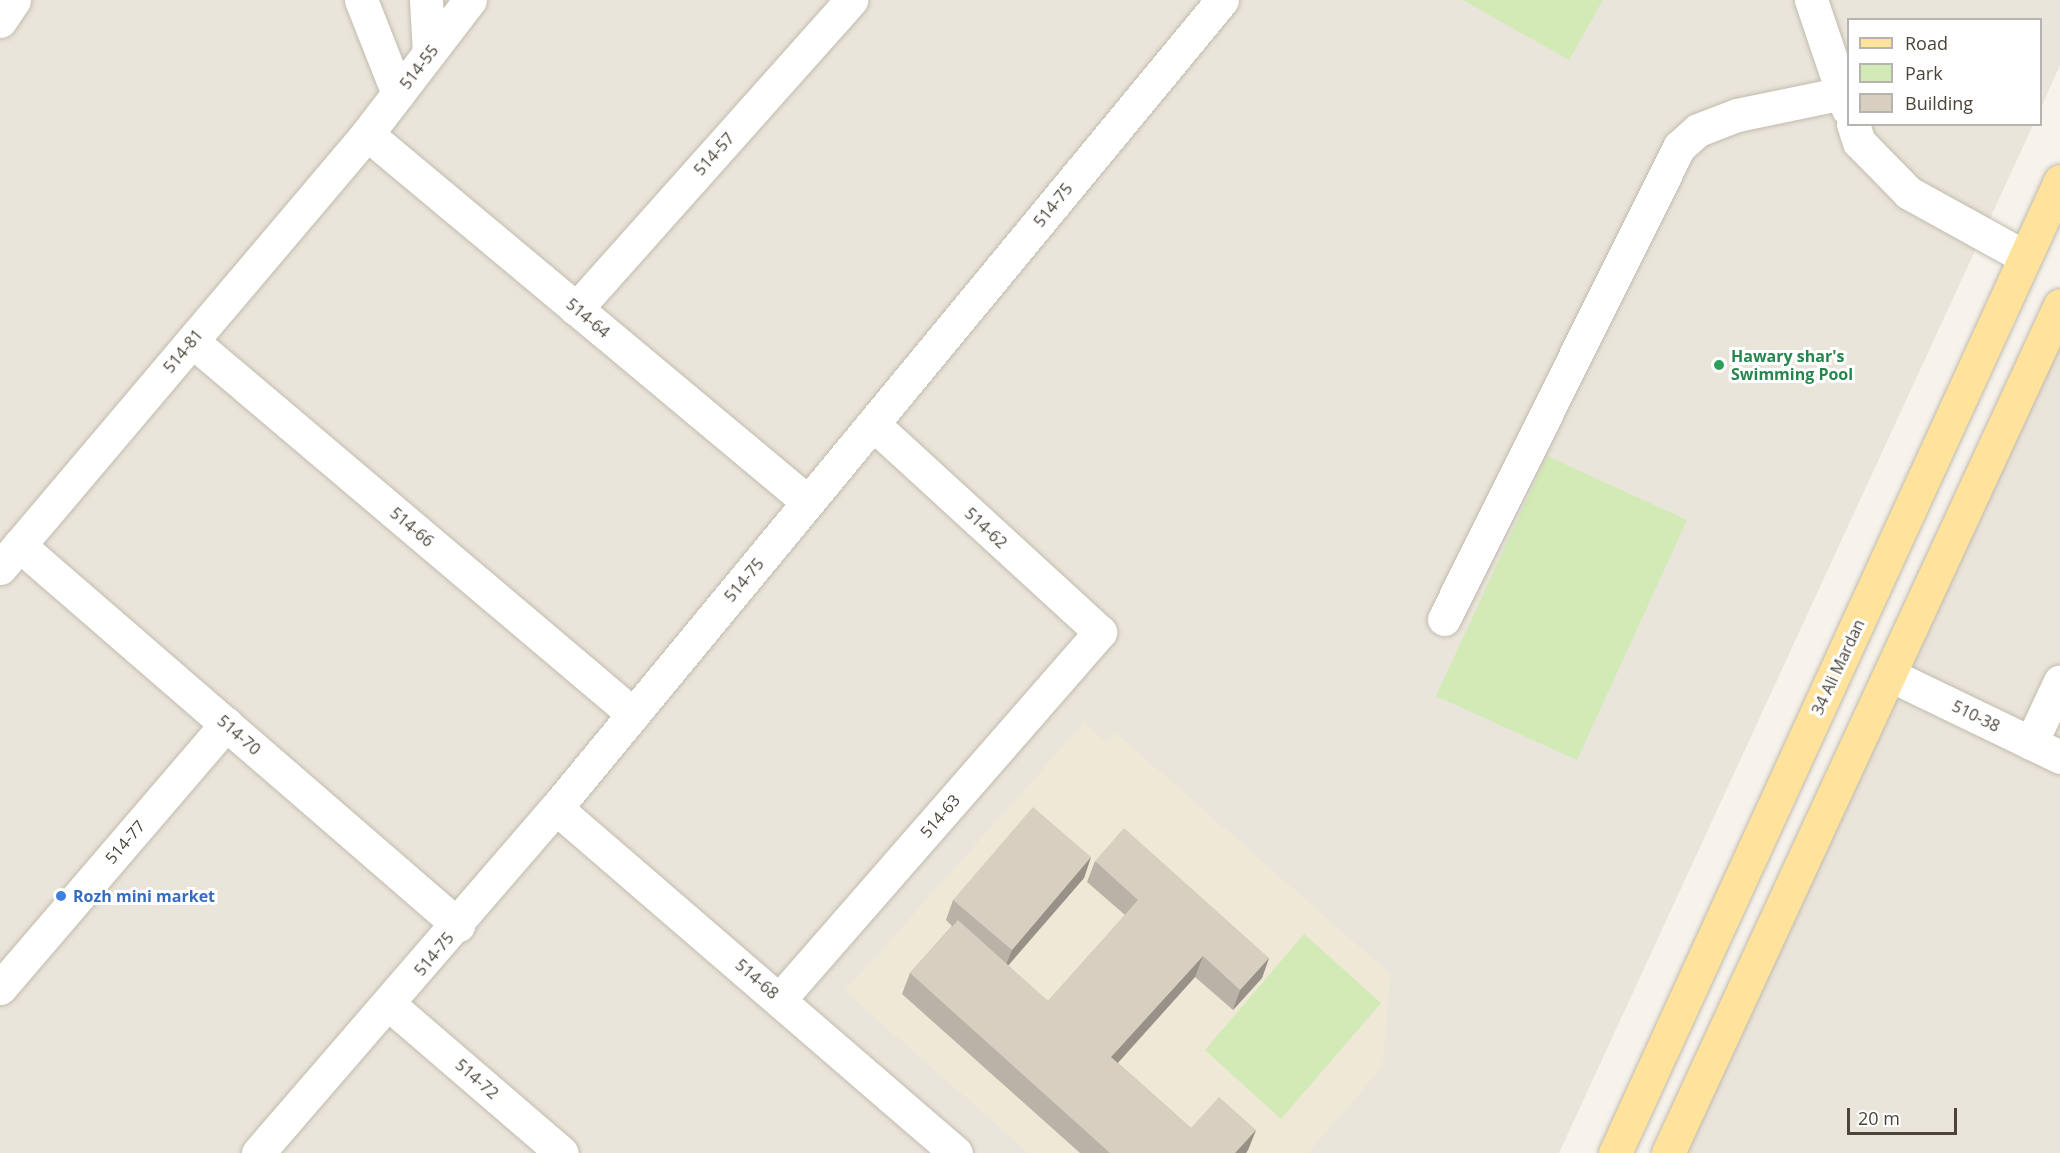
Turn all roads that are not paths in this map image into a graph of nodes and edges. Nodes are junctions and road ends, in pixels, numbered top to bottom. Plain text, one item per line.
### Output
1 (14, 0) edge
2 (361, 0) edge
3 (426, 0) edge
4 (470, 0) edge
5 (851, 0) edge
6 (1222, 0) edge
7 (1811, 0) edge
8 (0, 21) edge
9 (429, 53) junction
10 (398, 94) junction
11 (1846, 101) edge
12 (1854, 126) edge
13 (367, 134) junction
14 (2060, 181) edge
15 (2025, 257) junction
16 (2060, 305) edge
17 (576, 309) junction
18 (192, 341) junction
19 (873, 424) junction
20 (808, 502) junction
21 (10, 557) edge
22 (1444, 619) dead end
23 (1100, 632) joint
24 (1892, 676) junction
25 (2060, 681) edge
26 (633, 714) junction
27 (226, 724) junction
28 (2046, 750) edge
29 (556, 808) junction
30 (458, 925) junction
31 (0, 988) edge
32 (780, 999) junction
33 (391, 1006) junction
34 (258, 1153) edge
35 (562, 1153) edge
36 (956, 1153) edge
37 (1615, 1153) edge
38 (1668, 1153) edge

1 - 8 street
2 - 10 street
3 - 9 street
4 - 9 street, 514-55
5 - 17 street, 514-57
6 - 19 street, 514-75
7 - 11 street
9 - 10 street, 514-55
10 - 13 street, 514-55
11 - 22 street
12 - 15 street
13 - 17 street, 514-64
13 - 18 street, 514-81
14 - 15 main road, 34 Ali Mardan
15 - 37 main road, 34 Ali Mardan
16 - 24 main road
17 - 20 street, 514-64
18 - 21 street, 514-81
18 - 26 street, 514-66
19 - 20 street, 514-75
19 - 23 street, 514-62
20 - 26 street, 514-75
21 - 27 street, 514-70
23 - 32 street, 514-63
24 - 28 street, 510-38
24 - 38 main road
25 - 28 street
26 - 29 street, 514-75
27 - 30 street, 514-70
27 - 31 street, 514-77
29 - 30 street, 514-75
29 - 32 street, 514-68
30 - 33 street, 514-75
32 - 36 street, 514-68
33 - 34 street, 514-75
33 - 35 street, 514-72

